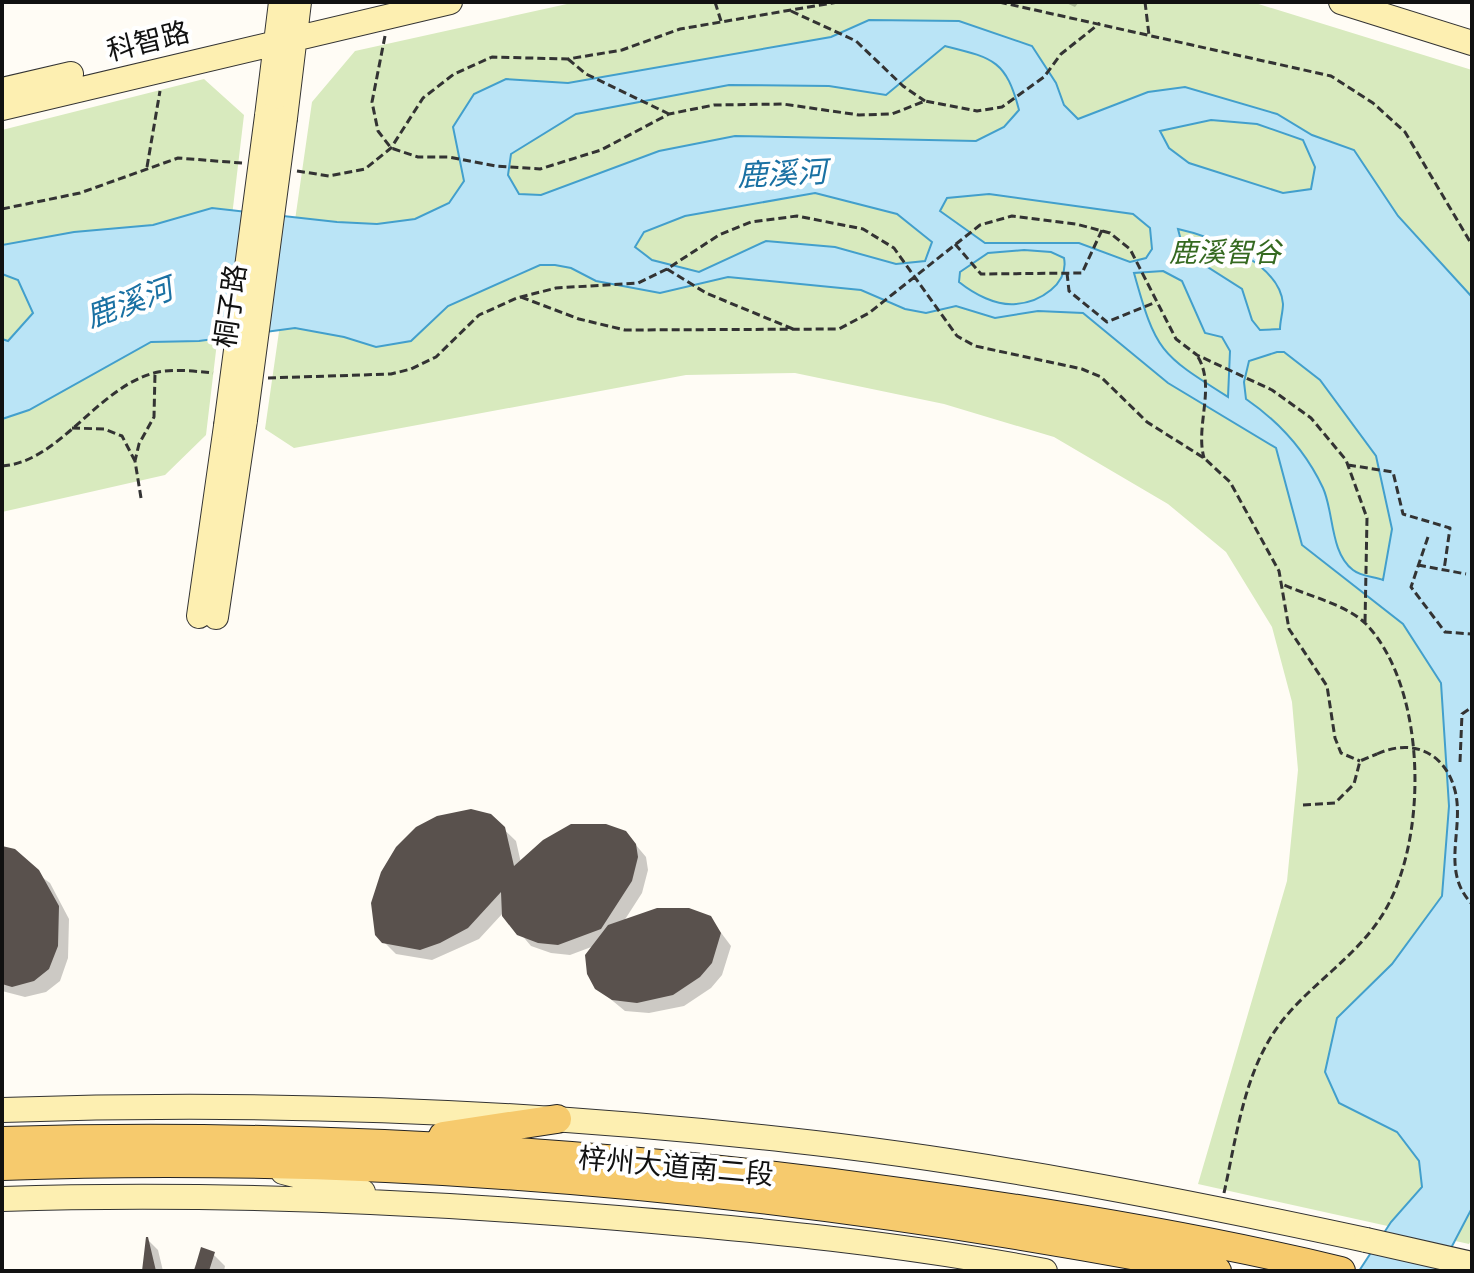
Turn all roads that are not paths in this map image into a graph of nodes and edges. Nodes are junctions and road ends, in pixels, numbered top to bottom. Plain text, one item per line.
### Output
1 (450, 2) edge
2 (1341, 2) edge
3 (1396, 2) edge
4 (381, 9) edge
5 (288, 21) edge
6 (1472, 28) edge
7 (1472, 43) edge
8 (2, 90) edge
9 (2, 108) edge
10 (207, 616) dead end
11 (2, 1110) edge
12 (557, 1119) junction
13 (2, 1141) edge
14 (386, 1144) junction
15 (249, 1163) junction
16 (2, 1166) edge
17 (2, 1199) edge
18 (410, 1203) junction
19 (1472, 1263) edge
20 (1045, 1271) edge
21 (1217, 1271) edge
22 (1341, 1271) edge
23 (1467, 1271) edge

1 - 4 main road, 科智路
2 - 7 main road
3 - 6 main road
4 - 5 main road, 科智路
5 - 8 main road, 科智路
5 - 9 main road, 科智路
5 - 10 main road, 桐子路, bridge
11 - 12 main road
12 - 14 main road
12 - 19 main road, bridge
13 - 14 main road, 梓州大道南二段
14 - 22 main road, 梓州大道南二段
15 - 16 main road, 梓州大道南二段
15 - 18 main road
15 - 21 main road, 梓州大道南二段
17 - 18 main road
18 - 20 main road
19 - 23 main road

